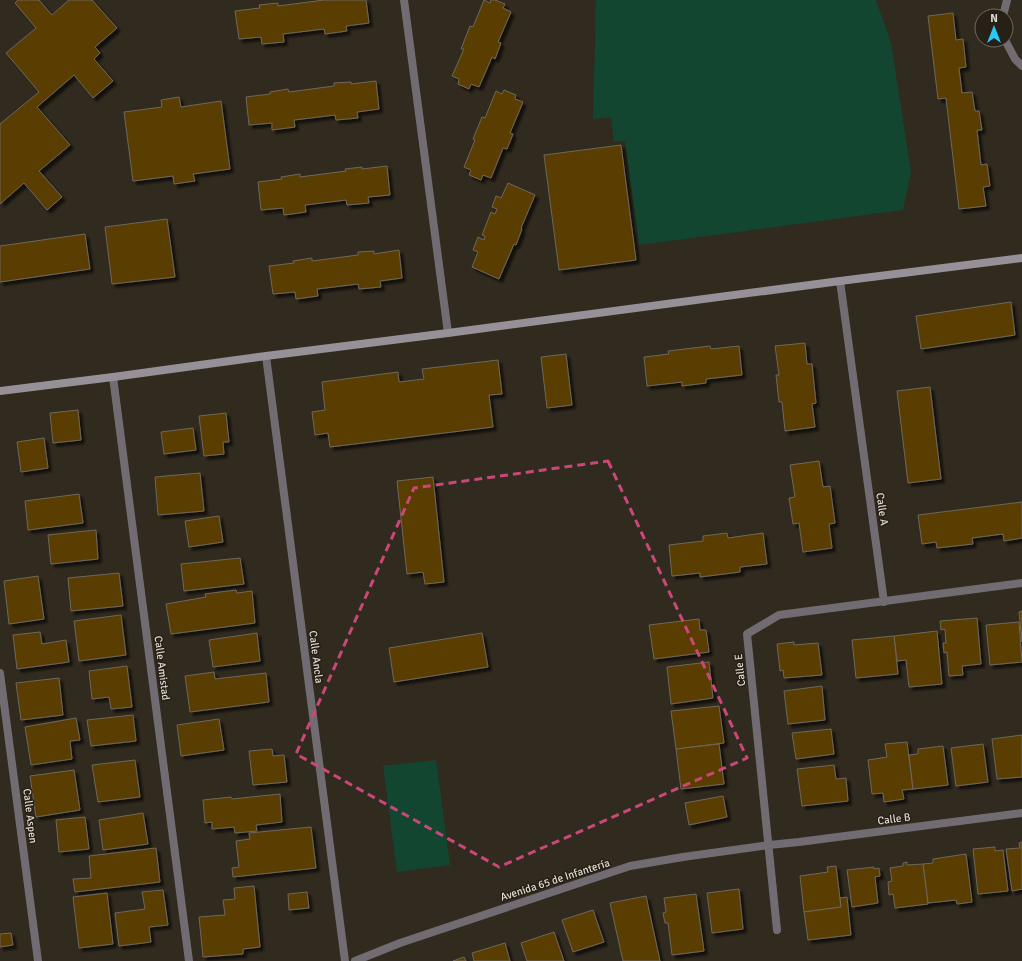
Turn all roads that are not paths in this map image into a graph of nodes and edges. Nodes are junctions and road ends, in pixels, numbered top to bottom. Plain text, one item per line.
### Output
1 (404, 0) edge
2 (1009, 48) edge
3 (1022, 66) edge
4 (1022, 258) edge
5 (840, 281) junction
6 (448, 333) junction
7 (266, 356) junction
8 (113, 377) junction
9 (0, 391) edge
10 (1022, 583) edge
11 (884, 602) junction
12 (0, 673) edge
13 (1022, 813) edge
14 (769, 845) junction
15 (777, 930) dead end
16 (38, 961) edge
17 (189, 961) edge
18 (345, 961) edge
19 (355, 961) edge

1 - 6 street
2 - 3 street
4 - 5 street
5 - 6 street
5 - 11 street, Calle A
6 - 7 street
7 - 8 street
7 - 18 street, Calle Ancla
8 - 9 street
8 - 17 street, Calle Amistad
10 - 11 street
11 - 14 street, Calle E
12 - 16 street, Calle Aspen
13 - 14 street, Calle B
14 - 15 street
14 - 19 street, Avenida 65 de Infantería

